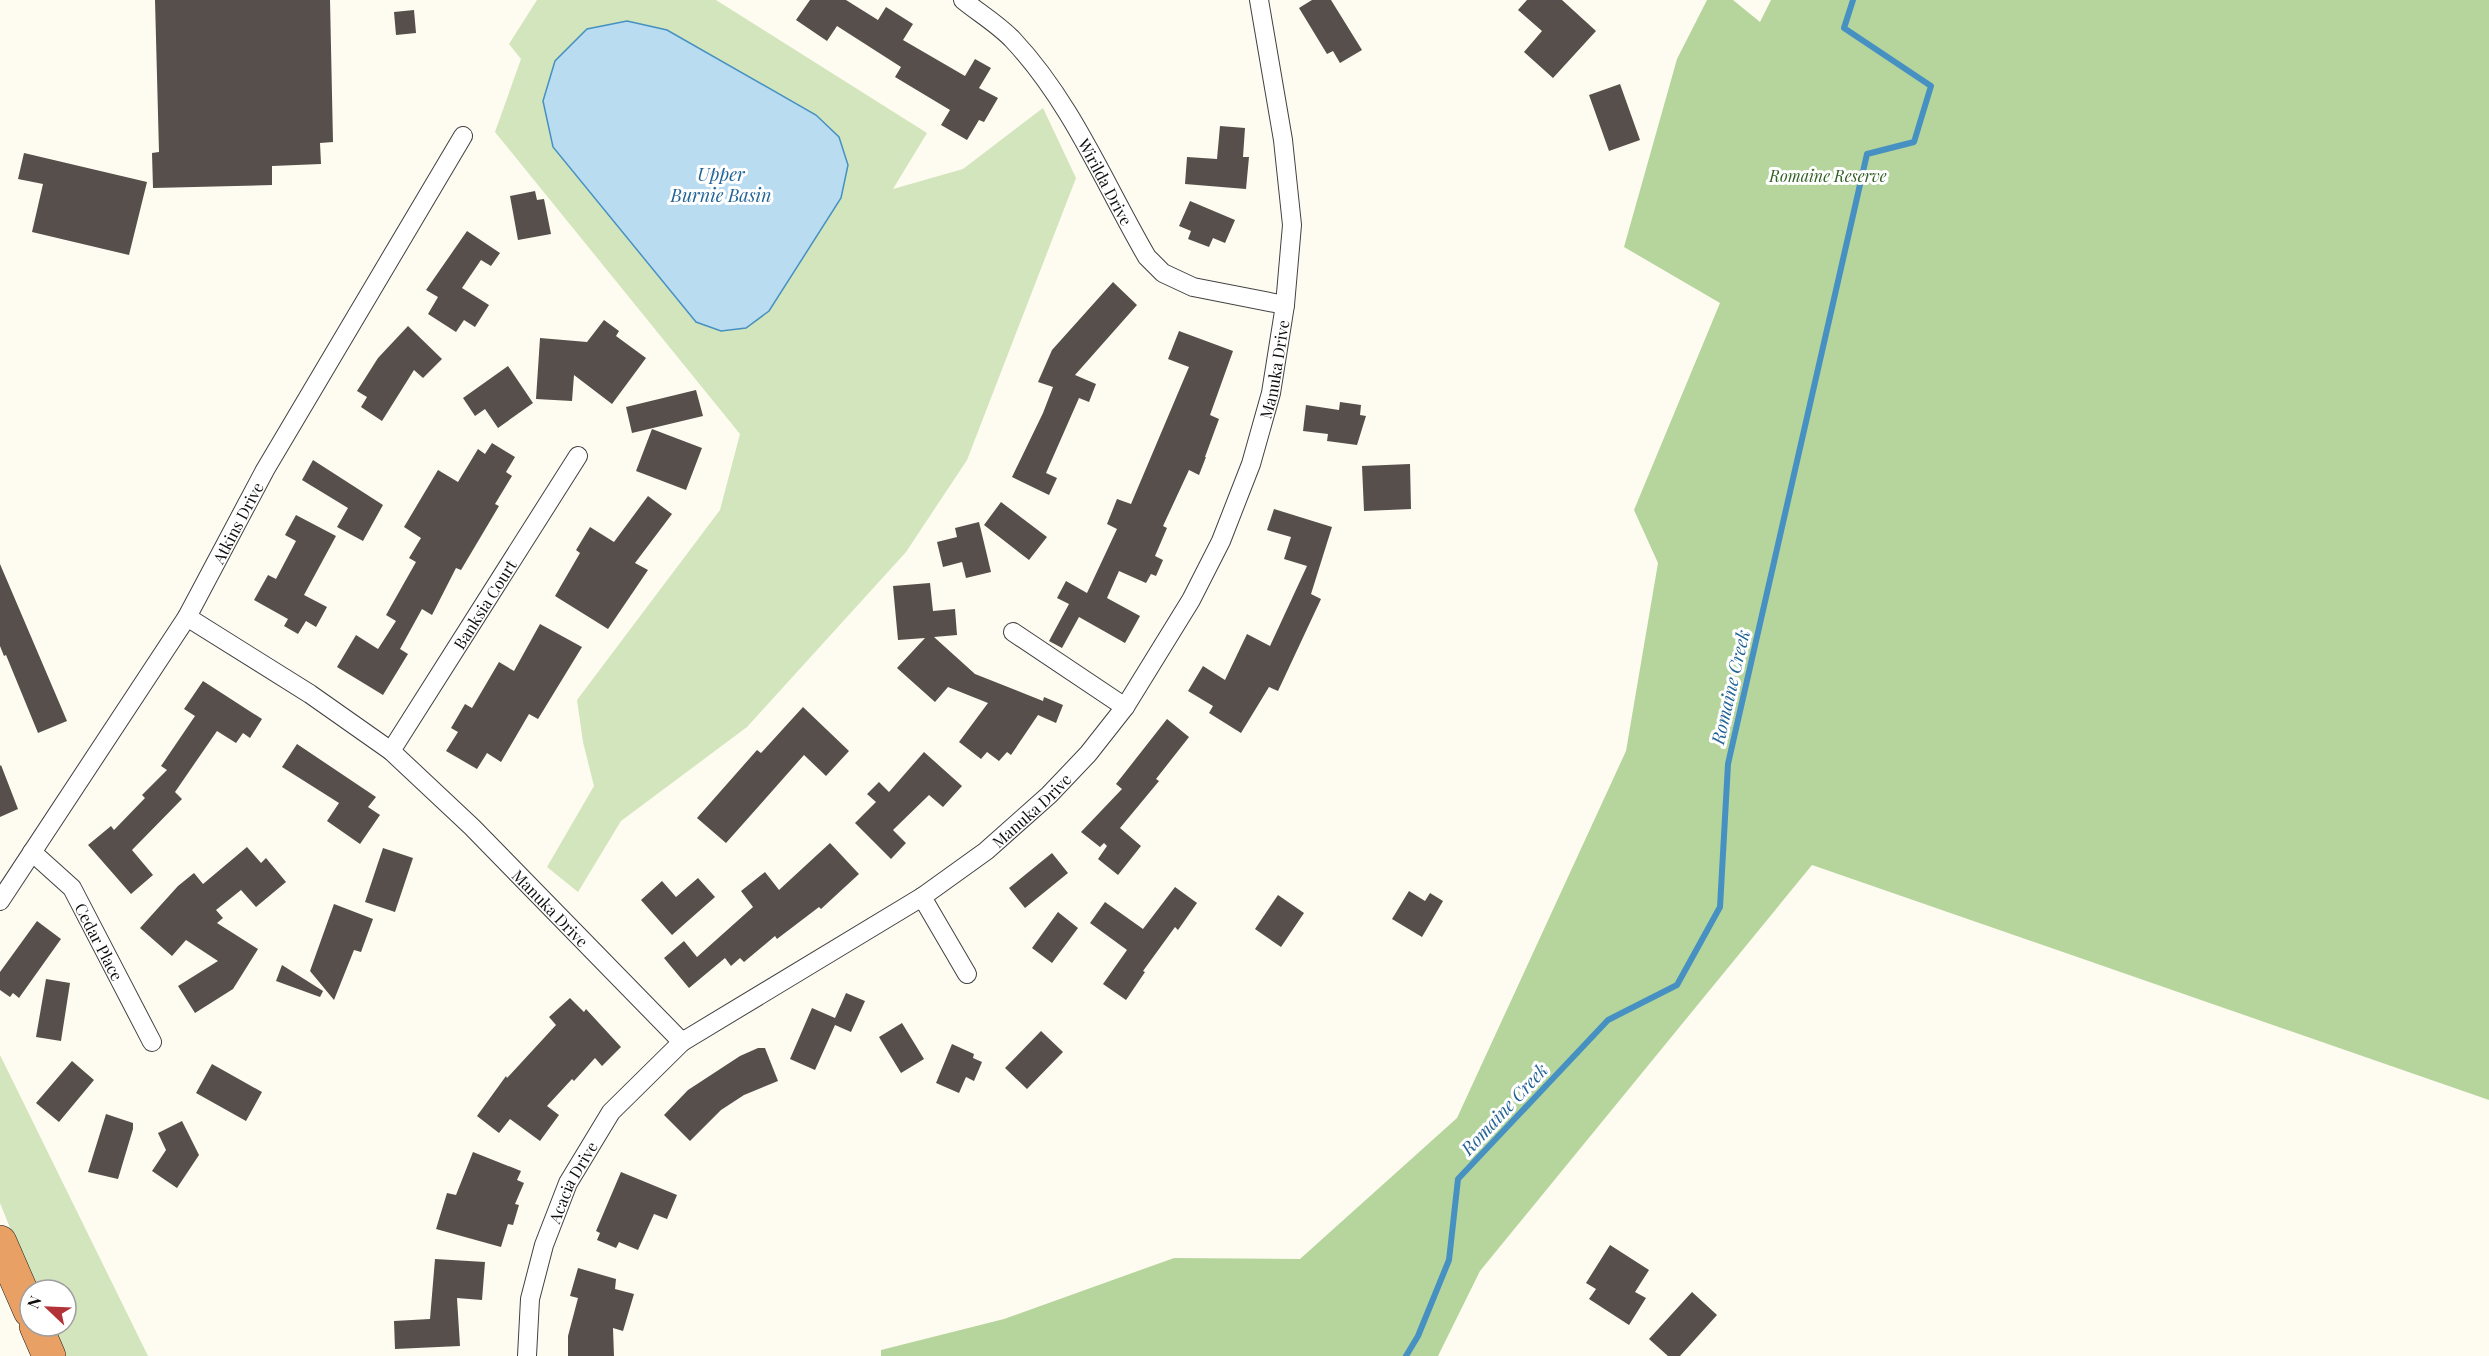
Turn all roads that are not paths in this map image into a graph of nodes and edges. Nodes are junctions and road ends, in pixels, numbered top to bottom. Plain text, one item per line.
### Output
1 (963, 0) edge
2 (1259, 0) edge
3 (463, 136) dead end
4 (1285, 305) junction
5 (578, 456) dead end
6 (187, 617) junction
7 (1013, 632) dead end
8 (1125, 708) junction
9 (391, 751) junction
10 (32, 852) junction
11 (922, 897) junction
12 (0, 901) edge
13 (967, 974) dead end
14 (152, 1042) dead end
15 (682, 1042) junction
16 (0, 1242) edge
17 (18, 1283) edge
18 (41, 1338) edge
19 (49, 1356) edge
20 (527, 1356) edge

1 - 4 street, Wirilda Drive
2 - 4 street, Manuka Drive
3 - 6 street, Atkins Drive
4 - 8 street, Manuka Drive
5 - 9 street, Banksia Court
6 - 9 street, Manuka Drive
6 - 10 street, Atkins Drive
7 - 8 street
8 - 11 street, Manuka Drive
9 - 15 street, Manuka Drive
10 - 12 street, Atkins Drive
10 - 14 street, Cedar Place
11 - 13 street
11 - 15 street, Manuka Drive
15 - 20 street, Acacia Drive
16 - 17 highway
18 - 19 highway

